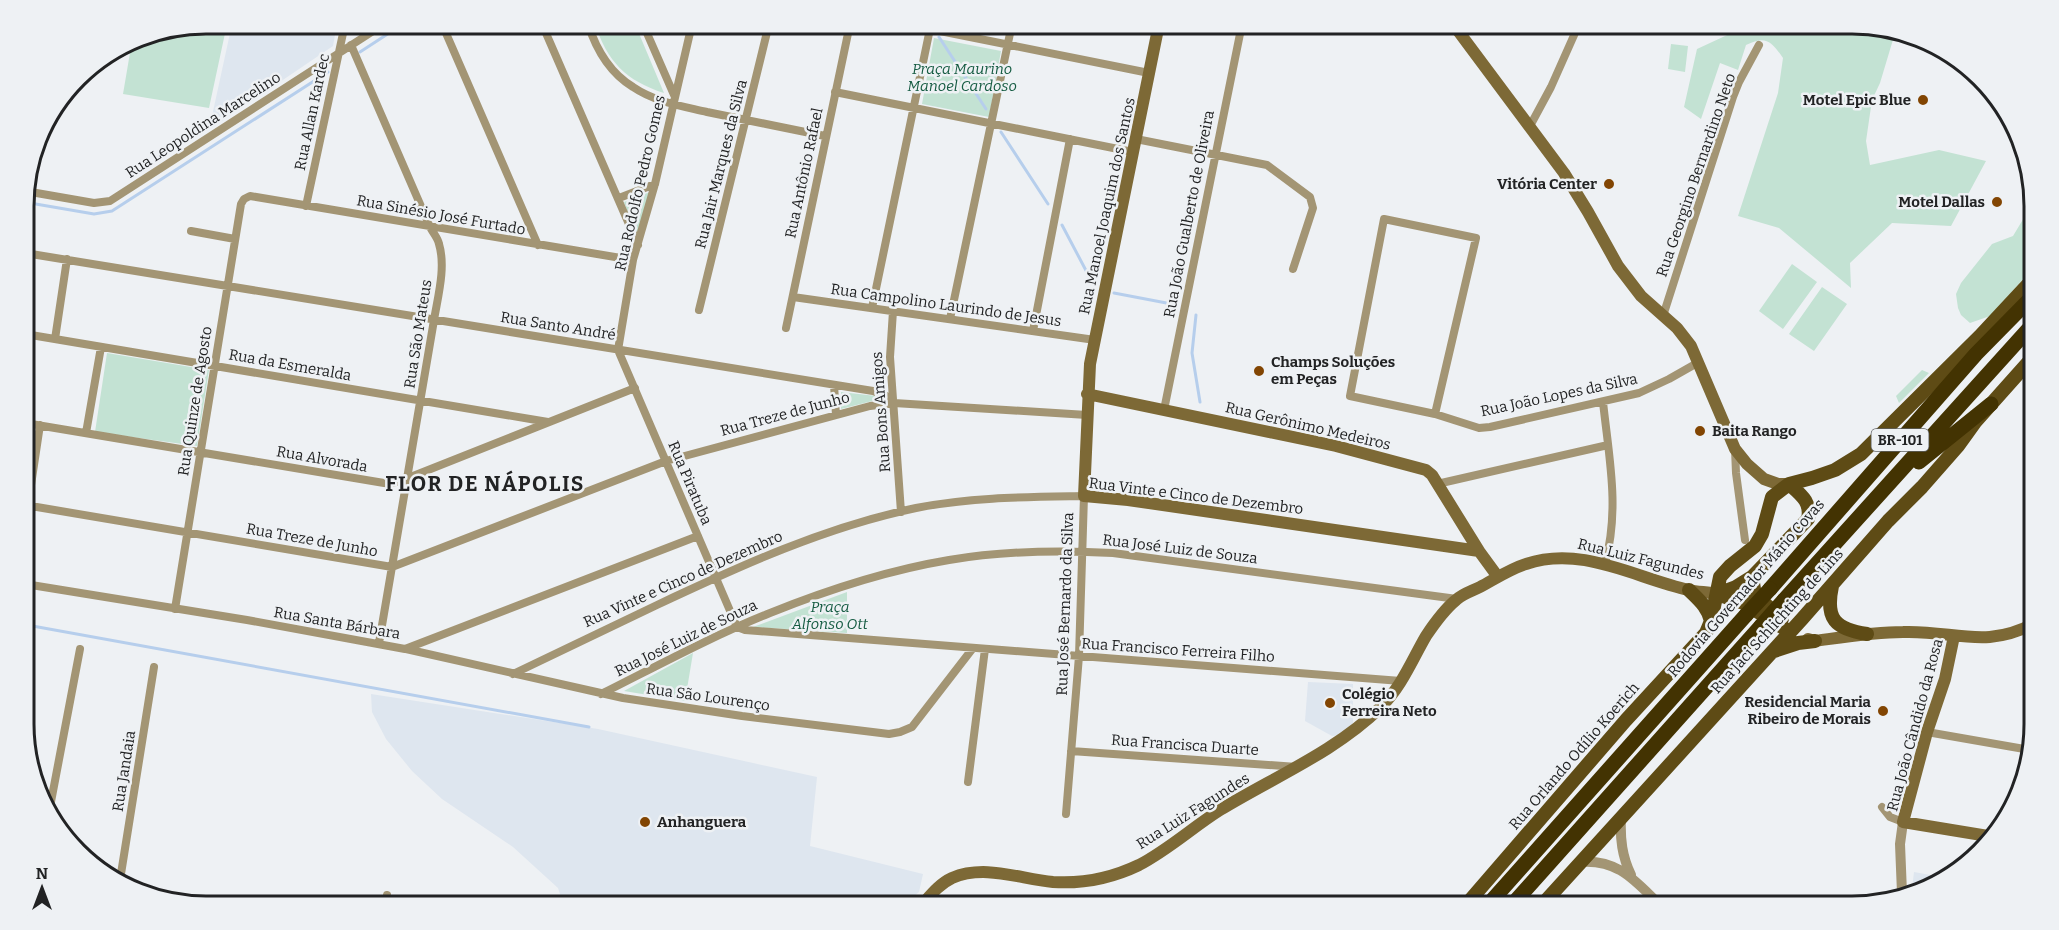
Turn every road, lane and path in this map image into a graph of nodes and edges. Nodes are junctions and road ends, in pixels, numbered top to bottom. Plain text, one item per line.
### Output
1 (343, 34) edge
2 (368, 34) edge
3 (446, 34) edge
4 (546, 34) edge
5 (592, 34) edge
6 (647, 34) edge
7 (690, 34) edge
8 (768, 34) edge
9 (848, 34) edge
10 (929, 34) edge
11 (965, 34) edge
12 (1010, 34) edge
13 (1157, 34) edge
14 (1240, 34) edge
15 (1461, 34) edge
16 (1575, 34) edge
17 (1008, 44) junction
18 (351, 45) junction
19 (1760, 45) dead end
20 (339, 52) junction
21 (1149, 73) junction
22 (835, 92) junction
23 (674, 100) junction
24 (915, 108) junction
25 (746, 120) junction
26 (993, 124) junction
27 (1530, 126) junction
28 (825, 136) junction
29 (1070, 139) junction
30 (1135, 145) junction
31 (1215, 154) junction
32 (655, 184) junction
33 (35, 193) edge
34 (619, 198) junction
35 (244, 199) joint
36 (306, 206) junction
37 (430, 227) junction
38 (191, 231) dead end
39 (235, 239) junction
40 (538, 245) junction
41 (638, 245) junction
42 (35, 255) edge
43 (67, 260) junction
44 (633, 260) junction
45 (1293, 268) dead end
46 (227, 286) junction
47 (2024, 289) edge
48 (2024, 296) edge
49 (793, 297) junction
50 (2024, 306) edge
51 (872, 308) junction
52 (699, 310) dead end
53 (893, 311) junction
54 (1663, 316) junction
55 (950, 319) junction
56 (434, 320) junction
57 (786, 328) dead end
58 (1033, 331) junction
59 (2024, 334) edge
60 (35, 336) edge
61 (55, 339) junction
62 (1095, 340) junction
63 (100, 347) junction
64 (618, 350) junction
65 (1976, 354) junction
66 (1699, 362) junction
67 (214, 366) junction
68 (2024, 369) edge
69 (834, 385) junction
70 (635, 388) junction
71 (1088, 394) junction
72 (421, 400) junction
73 (1603, 402) junction
74 (894, 403) junction
75 (1991, 404) junction
76 (1164, 410) junction
77 (1435, 414) junction
78 (836, 415) junction
79 (1087, 415) junction
80 (550, 422) junction
81 (35, 424) edge
82 (40, 425) junction
83 (86, 433) junction
84 (1608, 446) junction
85 (1735, 449) junction
86 (200, 452) junction
87 (35, 456) edge
88 (666, 461) junction
89 (408, 478) junction
90 (1437, 484) junction
91 (1789, 484) junction
92 (1884, 490) junction
93 (1084, 496) junction
94 (34, 506) edge
95 (901, 512) junction
96 (187, 532) junction
97 (699, 536) junction
98 (1745, 540) dead end
99 (1083, 551) junction
100 (1479, 551) junction
101 (1605, 564) junction
102 (392, 567) junction
103 (716, 577) junction
104 (1498, 577) junction
105 (1752, 577) junction
106 (1833, 585) junction
107 (34, 586) edge
108 (1689, 590) junction
109 (1717, 594) junction
110 (1457, 599) junction
111 (175, 609) junction
112 (1711, 621) junction
113 (737, 627) junction
114 (2024, 628) edge
115 (1790, 632) junction
116 (1867, 634) junction
117 (1954, 636) junction
118 (1815, 641) junction
119 (379, 643) junction
120 (973, 648) junction
121 (80, 649) dead end
122 (405, 649) junction
123 (985, 649) junction
124 (1772, 652) junction
125 (1079, 656) junction
126 (154, 667) dead end
127 (513, 674) junction
128 (1401, 681) junction
129 (601, 694) junction
130 (1927, 732) junction
131 (2022, 749) edge
132 (1071, 751) junction
133 (1297, 766) junction
134 (968, 782) dead end
135 (52, 797) edge
136 (1882, 807) dead end
137 (1066, 814) dead end
138 (1621, 818) junction
139 (1903, 822) junction
140 (1983, 835) edge
141 (1580, 862) junction
142 (121, 872) edge
143 (1632, 878) junction
144 (1902, 888) edge
145 (1474, 895) edge
146 (1497, 895) edge
147 (1521, 895) edge
148 (1551, 895) edge
149 (1650, 895) edge
150 (932, 896) edge

1 - 20 street, Rua Allan Kardec
2 - 18 street, Rua Leopoldina Marcelino
3 - 40 street
4 - 34 street
5 - 23 street
6 - 23 street
7 - 23 street, Rua Rodolfo Pedro Gomes
8 - 25 street, Rua Jair Marques da Silva
9 - 22 street, Rua Antônio Rafael
10 - 24 street
11 - 17 street
12 - 17 street
13 - 21 main road, Rua Manoel Joaquim dos Santos
14 - 31 street, Rua João Gualberto de Oliveira
15 - 27 main road
16 - 27 street
17 - 21 street
17 - 26 street
18 - 20 street, Rua Leopoldina Marcelino
18 - 37 street, Rua São Mateus
19 - 54 street, Rua Georgino Bernardino Neto
20 - 33 street, Rua Leopoldina Marcelino
20 - 36 street, Rua Allan Kardec
21 - 30 main road, Rua Manoel Joaquim dos Santos
22 - 24 street
22 - 28 street, Rua Antônio Rafael
23 - 25 street
23 - 32 street, Rua Rodolfo Pedro Gomes
24 - 26 street
24 - 51 street
25 - 28 street
25 - 52 street, Rua Jair Marques da Silva
26 - 29 street
26 - 55 street
27 - 54 main road
28 - 49 street, Rua Antônio Rafael
29 - 30 street
29 - 58 street
30 - 31 street
30 - 62 main road, Rua Manoel Joaquim dos Santos
31 - 45 street
31 - 76 street, Rua João Gualberto de Oliveira
32 - 34 street
32 - 41 street, Rua Rodolfo Pedro Gomes
34 - 41 street
35 - 36 street, Rua Sinésio José Furtado
35 - 39 street, Rua Quinze de Agosto
36 - 37 street, Rua Sinésio José Furtado
37 - 40 street, Rua Sinésio José Furtado
37 - 56 street, Rua São Mateus
38 - 39 street
39 - 46 street, Rua Quinze de Agosto
40 - 44 street, Rua Sinésio José Furtado
41 - 44 street, Rua Rodolfo Pedro Gomes
42 - 43 street, Rua Santo André
43 - 46 street, Rua Santo André
43 - 61 street
44 - 64 street, Rua Rodolfo Pedro Gomes
46 - 56 street, Rua Santo André
46 - 67 street, Rua Quinze de Agosto
47 - 91 main road
48 - 65 highway
49 - 51 street, Rua Campolino Laurindo de Jesus
49 - 57 street, Rua Antônio Rafael
50 - 65 highway, Rodovia Governador Mário Covas / BR-101
51 - 53 street, Rua Campolino Laurindo de Jesus
53 - 55 street, Rua Campolino Laurindo de Jesus
53 - 74 street, Rua Bons Amigos
54 - 66 main road
55 - 58 street, Rua Campolino Laurindo de Jesus
56 - 64 street, Rua Santo André
56 - 72 street, Rua São Mateus
58 - 62 street, Rua Campolino Laurindo de Jesus
59 - 92 highway, BR-101
60 - 61 street, Rua da Esmeralda
61 - 63 street, Rua da Esmeralda
62 - 71 main road, Rua Manoel Joaquim dos Santos
63 - 67 street, Rua da Esmeralda
63 - 83 street
64 - 69 street, Rua Santo André
64 - 70 street, Rua Piratuba
65 - 146 highway, Rodovia Governador Mário Covas / BR-101, bridge
66 - 73 street, Rua João Lopes da Silva
66 - 85 main road
67 - 72 street, Rua da Esmeralda
67 - 86 street, Rua Quinze de Agosto
68 - 75 main road, Rua Jaci Schlichting de Lins
69 - 74 street, Rua Santo André
69 - 78 street
70 - 80 street, Rua Alvorada
70 - 88 street, Rua Piratuba
71 - 76 main road, Rua Gerônimo Medeiros
71 - 79 main road, Rua José Bernardo da Silva
72 - 80 street, Rua da Esmeralda
72 - 89 street, Rua São Mateus
73 - 77 street, Rua João Lopes da Silva
73 - 84 street
74 - 78 street, Rua Treze de Junho
74 - 79 street, Rua Santo André
74 - 95 street, Rua Bons Amigos
75 - 92 highway
75 - 106 main road, Rua Jaci Schlichting de Lins
76 - 90 main road, Rua Gerônimo Medeiros
77 - 77 street, Rua João Lopes da Silva
78 - 88 street, Rua Treze de Junho
79 - 93 main road, Rua José Bernardo da Silva
80 - 89 street, Rua Alvorada
81 - 82 street, Rua Alvorada
82 - 83 street, Rua Alvorada
82 - 87 street
83 - 86 street, Rua Alvorada
84 - 90 street
84 - 101 street
85 - 91 main road
85 - 98 street
86 - 89 street, Rua Alvorada
86 - 96 street, Rua Quinze de Agosto
88 - 97 street, Rua Piratuba
88 - 102 street, Rua Treze de Junho
89 - 102 street, Rua São Mateus
90 - 100 main road, Rua Gerônimo Medeiros
91 - 105 main road
91 - 109 main road, Rua Orlando Odílio Koerich
92 - 147 highway, BR-101, bridge
93 - 95 street, Rua Vinte e Cinco de Dezembro
93 - 99 street, Rua José Bernardo da Silva
93 - 100 main road, Rua Vinte e Cinco de Dezembro
94 - 96 street, Rua Treze de Junho
95 - 103 street, Rua Vinte e Cinco de Dezembro
96 - 102 street, Rua Treze de Junho
96 - 111 street, Rua Quinze de Agosto
97 - 103 street, Rua Piratuba
97 - 122 street, Rua Santa Bárbara
99 - 110 street, Rua José Luiz de Souza
99 - 113 street, Rua José Luiz de Souza
99 - 125 street, Rua José Bernardo da Silva
100 - 104 main road
101 - 104 main road, Rua Luiz Fagundes
101 - 108 main road, Rua Luiz Fagundes
102 - 119 street, Rua São Mateus
103 - 113 street, Rua Piratuba
103 - 127 street, Rua Vinte e Cinco de Dezembro
104 - 110 main road, Rua Luiz Fagundes
105 - 109 main road
105 - 115 main road
106 - 115 main road, Rua Jaci Schlichting de Lins
106 - 116 main road
107 - 111 street, Rua Santa Bárbara
108 - 109 main road, Rua Luiz Fagundes
108 - 112 main road
109 - 112 main road, Rua Orlando Odílio Koerich
109 - 115 main road, Rua Luiz Fagundes
110 - 128 main road, Rua Luiz Fagundes
111 - 119 street, Rua Santa Bárbara
112 - 145 main road, Rua Orlando Odílio Koerich
113 - 120 street, Rua Francisco Ferreira Filho
113 - 129 street, Rua José Luiz de Souza
114 - 117 main road, Rua Luiz Fagundes
115 - 118 main road, Rua Luiz Fagundes
115 - 124 main road, Rua Jaci Schlichting de Lins
116 - 117 main road, Rua Luiz Fagundes
116 - 118 main road, Rua Luiz Fagundes
117 - 130 main road, Rua João Cândido da Rosa
118 - 124 main road
119 - 122 street, Rua Santa Bárbara
120 - 123 street, Rua Francisco Ferreira Filho
120 - 129 street, Rua São Lourenço
121 - 135 street
122 - 127 street, Rua São Lourenço
123 - 125 street, Rua Francisco Ferreira Filho
123 - 134 street
124 - 138 main road, Rua Jaci Schlichting de Lins
125 - 128 street, Rua Francisco Ferreira Filho
125 - 132 street, Rua José Bernardo da Silva
126 - 142 street, Rua Jandaia
127 - 129 street, Rua São Lourenço
128 - 133 main road, Rua Luiz Fagundes
130 - 131 street
130 - 139 main road, Rua João Cândido da Rosa
132 - 133 street, Rua Francisca Duarte
132 - 137 street, Rua José Bernardo da Silva
133 - 150 main road, Rua Luiz Fagundes
136 - 139 street
138 - 141 main road, Rua Jaci Schlichting de Lins
138 - 143 street
139 - 140 main road
139 - 144 street
141 - 143 street
141 - 148 main road, Rua Jaci Schlichting de Lins
143 - 149 street

